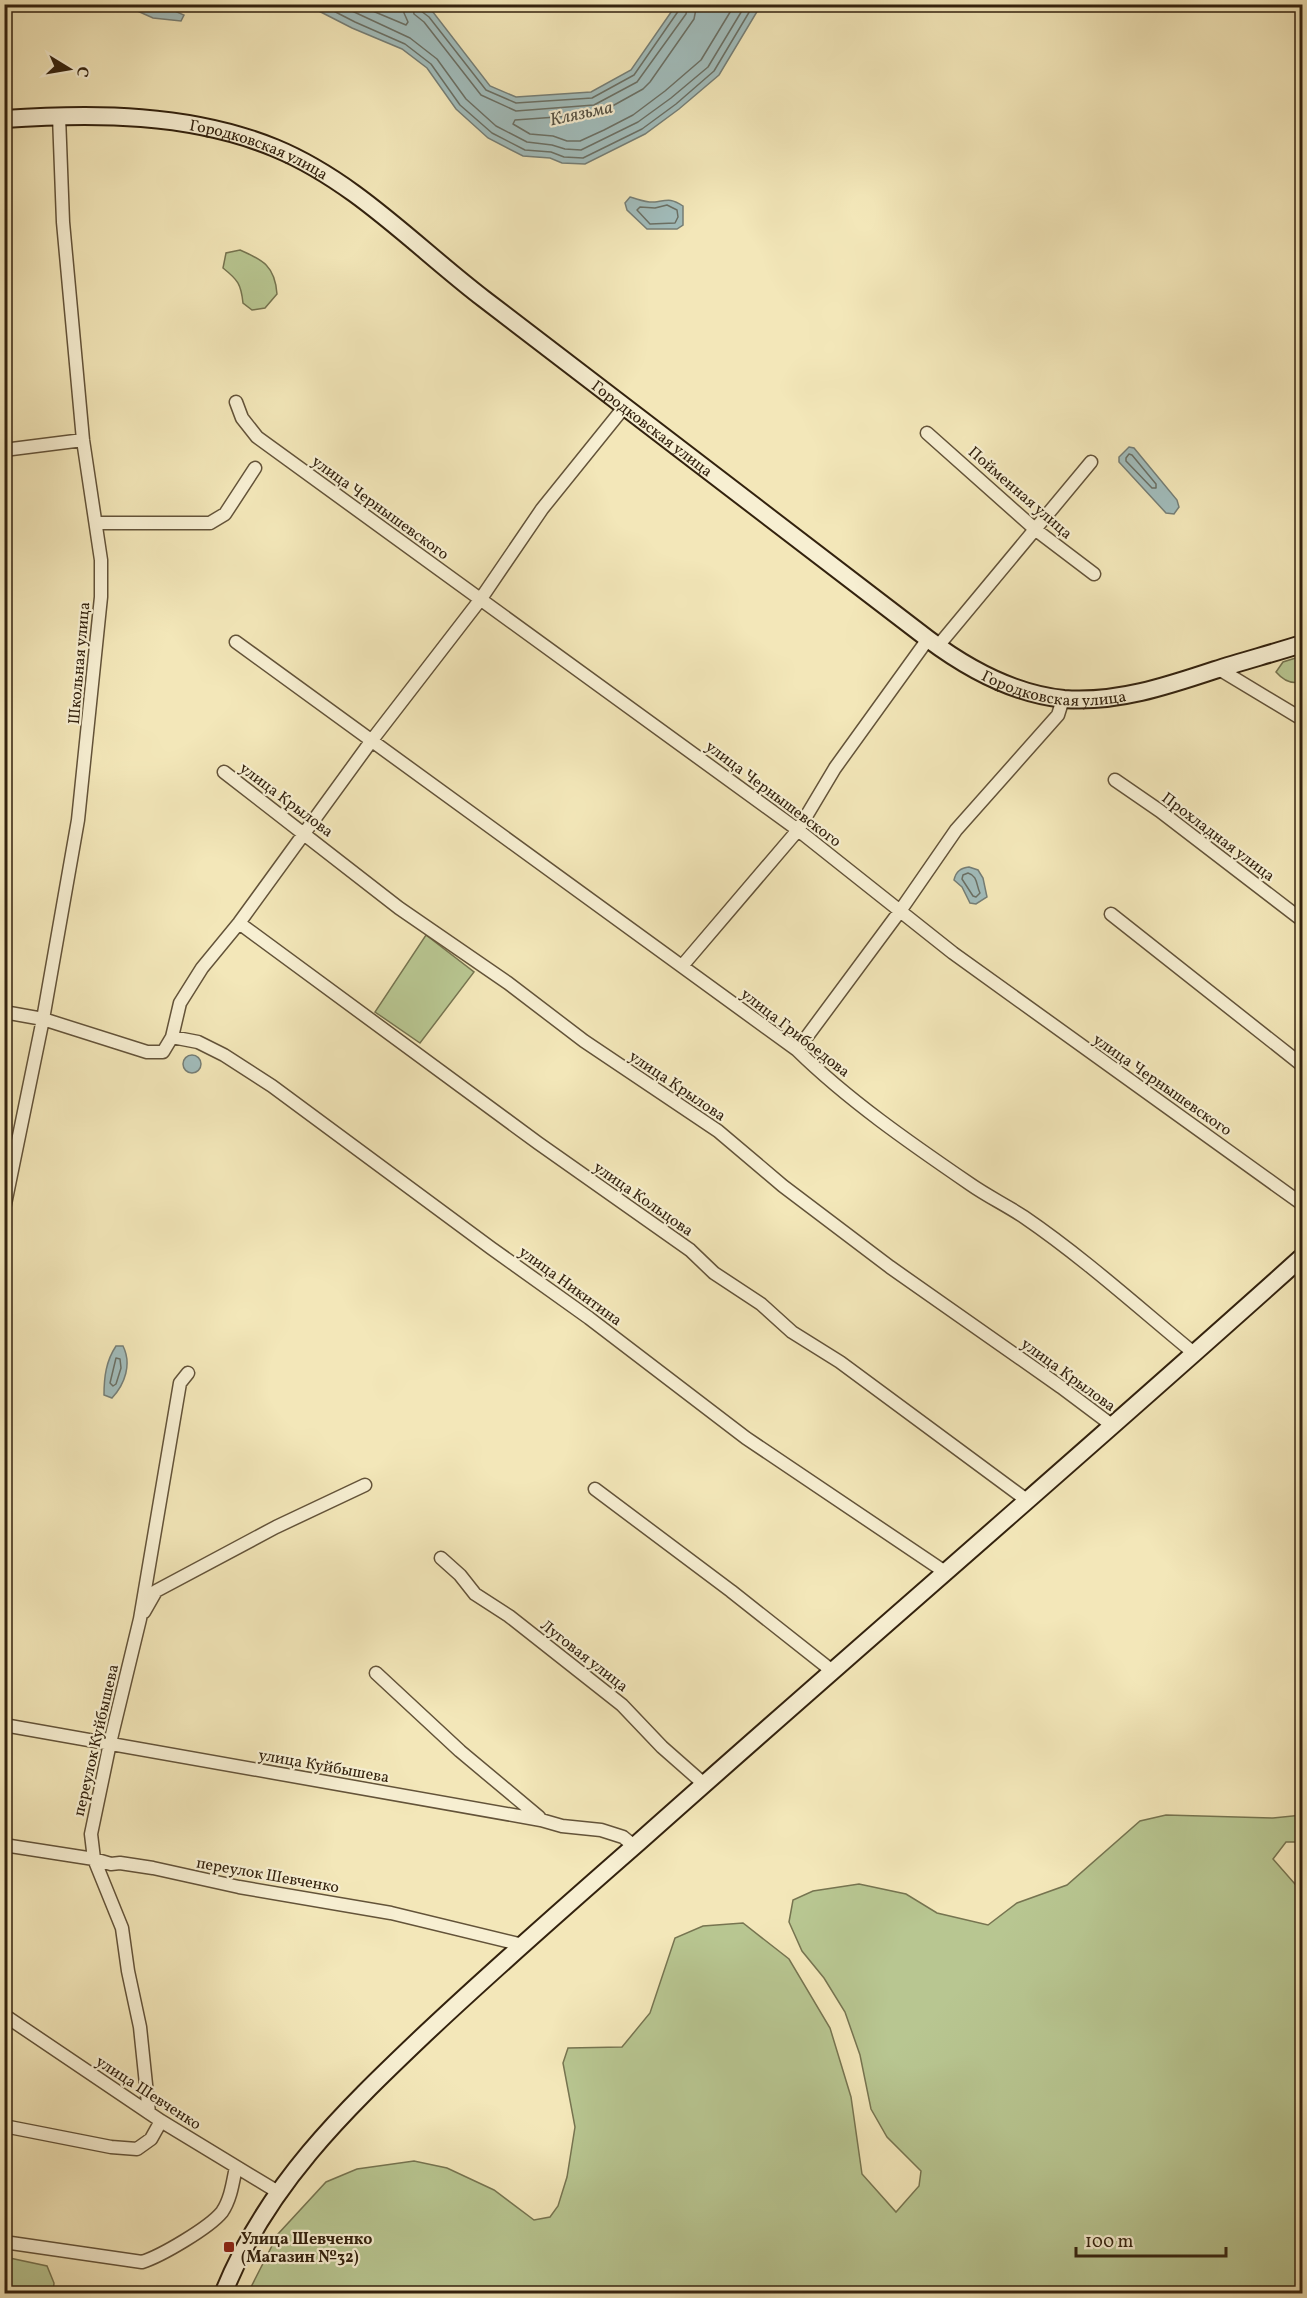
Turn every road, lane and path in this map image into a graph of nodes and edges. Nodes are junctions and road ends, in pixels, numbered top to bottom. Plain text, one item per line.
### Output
1 (59, 116) junction
2 (4, 119) edge
3 (236, 402) dead end
4 (625, 406) junction
5 (927, 433) dead end
6 (83, 440) junction
7 (4, 450) edge
8 (1091, 462) dead end
9 (255, 468) dead end
10 (96, 523) junction
11 (1036, 530) junction
12 (1094, 574) dead end
13 (480, 600) junction
14 (236, 642) dead end
15 (933, 643) junction
16 (1302, 644) edge
17 (1219, 669) junction
18 (1063, 699) junction
19 (1302, 720) edge
20 (372, 740) junction
21 (224, 772) dead end
22 (1115, 780) dead end
23 (798, 830) junction
24 (305, 833) junction
25 (900, 911) junction
26 (1111, 914) dead end
27 (1302, 920) edge
28 (239, 923) junction
29 (682, 966) junction
30 (4, 1012) edge
31 (43, 1019) junction
32 (172, 1037) junction
33 (797, 1050) junction
34 (1302, 1065) edge
35 (1302, 1204) edge
36 (4, 1209) edge
37 (1302, 1257) edge
38 (1195, 1354) junction
39 (188, 1373) dead end
40 (1113, 1426) junction
41 (365, 1485) dead end
42 (596, 1489) dead end
43 (1028, 1501) junction
44 (441, 1558) dead end
45 (945, 1572) junction
46 (140, 1618) junction
47 (831, 1670) junction
48 (376, 1672) dead end
49 (4, 1725) edge
50 (110, 1743) junction
51 (704, 1784) junction
52 (542, 1820) junction
53 (4, 1845) edge
54 (634, 1846) junction
55 (94, 1859) junction
56 (524, 1944) junction
57 (4, 2015) edge
58 (149, 2113) junction
59 (161, 2121) junction
60 (4, 2126) edge
61 (236, 2167) junction
62 (278, 2192) junction
63 (4, 2242) edge
64 (223, 2294) edge

1 - 2 street, Городковская улица
1 - 4 street, Городковская улица
1 - 6 street, Школьная улица
3 - 13 street, улица Чернышевского
4 - 13 street
4 - 15 street, Городковская улица
5 - 11 street, Пойменная улица
6 - 7 street
6 - 10 street, Школьная улица
8 - 11 street
9 - 10 street
10 - 31 street, Школьная улица
11 - 12 street, Пойменная улица
11 - 15 street
13 - 20 street
13 - 23 street, улица Чернышевского
14 - 20 street, улица Грибоедова
15 - 18 street, Городковская улица
15 - 23 street
16 - 17 street, Городковская улица
17 - 18 street, Городковская улица
17 - 19 street
18 - 25 street
20 - 24 street
20 - 29 street, улица Грибоедова
21 - 24 street, улица Крылова
22 - 27 street, Прохладная улица
23 - 25 street, улица Чернышевского
23 - 29 street
24 - 28 street
24 - 40 street, улица Крылова
25 - 33 street
25 - 35 street, улица Чернышевского
26 - 34 street
28 - 32 street
28 - 43 street, улица Кольцова
29 - 33 street, улица Грибоедова
30 - 31 street
31 - 32 street
31 - 36 street, Школьная улица
32 - 45 street, улица Никитина
33 - 38 street, улица Грибоедова
37 - 38 street
38 - 40 street
39 - 46 street, переулок Куйбышева
40 - 43 street
41 - 46 street
42 - 47 street
43 - 45 street
44 - 51 street, Луговая улица
45 - 47 street
46 - 50 street, переулок Куйбышева
47 - 51 street
48 - 52 street
49 - 50 street, улица Куйбышева
50 - 52 street, улица Куйбышева
50 - 55 street, переулок Куйбышева
51 - 54 street
52 - 54 street, улица Куйбышева
53 - 55 street, переулок Шевченко
54 - 56 street
55 - 56 street, переулок Шевченко
55 - 58 street, переулок Куйбышева
56 - 62 street
57 - 58 street, улица Шевченко
58 - 59 street, улица Шевченко
59 - 60 street
59 - 61 street, улица Шевченко
61 - 62 street, улица Шевченко
61 - 63 street
62 - 64 street

